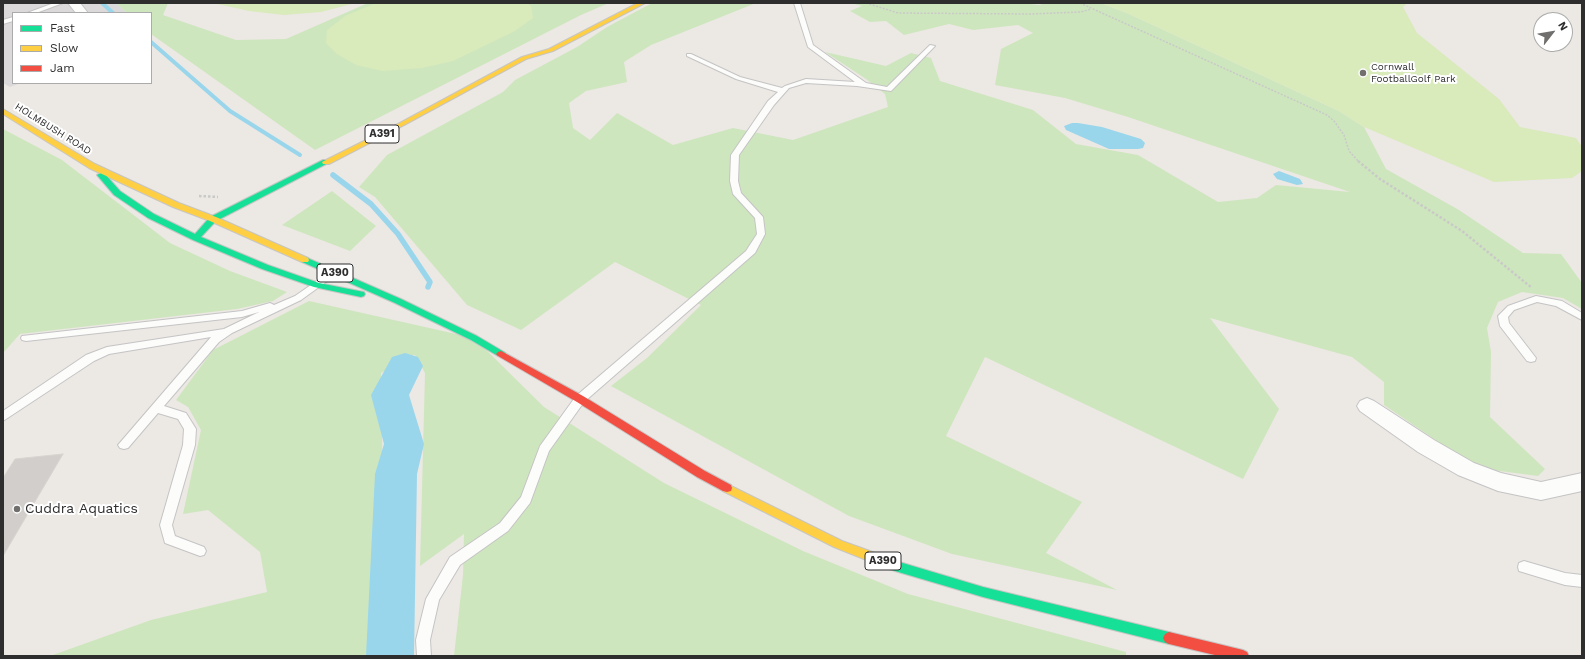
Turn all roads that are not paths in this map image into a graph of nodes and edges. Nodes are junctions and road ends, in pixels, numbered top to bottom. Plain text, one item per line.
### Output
1 (60, 3) edge
2 (74, 3) edge
3 (642, 3) edge
4 (796, 3) edge
5 (33, 12) edge
6 (81, 12) edge
7 (932, 46) dead end
8 (551, 50) junction
9 (689, 55) dead end
10 (530, 66) dead end
11 (865, 86) junction
12 (783, 91) junction
13 (3, 111) edge
14 (92, 166) junction
15 (213, 218) junction
16 (244, 220) dead end
17 (231, 228) junction
18 (196, 238) junction
19 (334, 272) junction
20 (317, 285) junction
21 (298, 298) junction
22 (398, 301) junction
23 (1582, 316) edge
24 (228, 331) junction
25 (26, 338) dead end
26 (1530, 358) dead end
27 (580, 399) junction
28 (1367, 406) dead end
29 (156, 408) junction
30 (3, 417) edge
31 (124, 445) dead end
32 (1582, 482) edge
33 (200, 552) dead end
34 (1524, 567) dead end
35 (1582, 581) edge
36 (424, 656) edge
37 (1243, 656) edge

1 - 5 lane
2 - 6 street
3 - 8 highway, A391
4 - 11 lane
7 - 11 lane
8 - 10 highway, A391
8 - 15 highway, A391
9 - 12 lane
11 - 12 lane
12 - 27 lane
13 - 14 highway, HOLMBUSH ROAD / A390
14 - 15 highway, A390
14 - 18 highway, A390
15 - 17 highway, A390
15 - 18 highway, A391
16 - 17 highway
17 - 18 highway
17 - 19 highway, A390
18 - 20 highway, A390
19 - 20 lane
19 - 22 highway, A390
20 - 21 lane
20 - 22 highway, A390
21 - 24 lane
21 - 25 lane
22 - 27 highway, A390
23 - 26 lane
24 - 29 lane
24 - 30 lane
27 - 36 lane
27 - 37 highway, A390
28 - 32 street
29 - 31 lane
29 - 33 lane
34 - 35 lane

